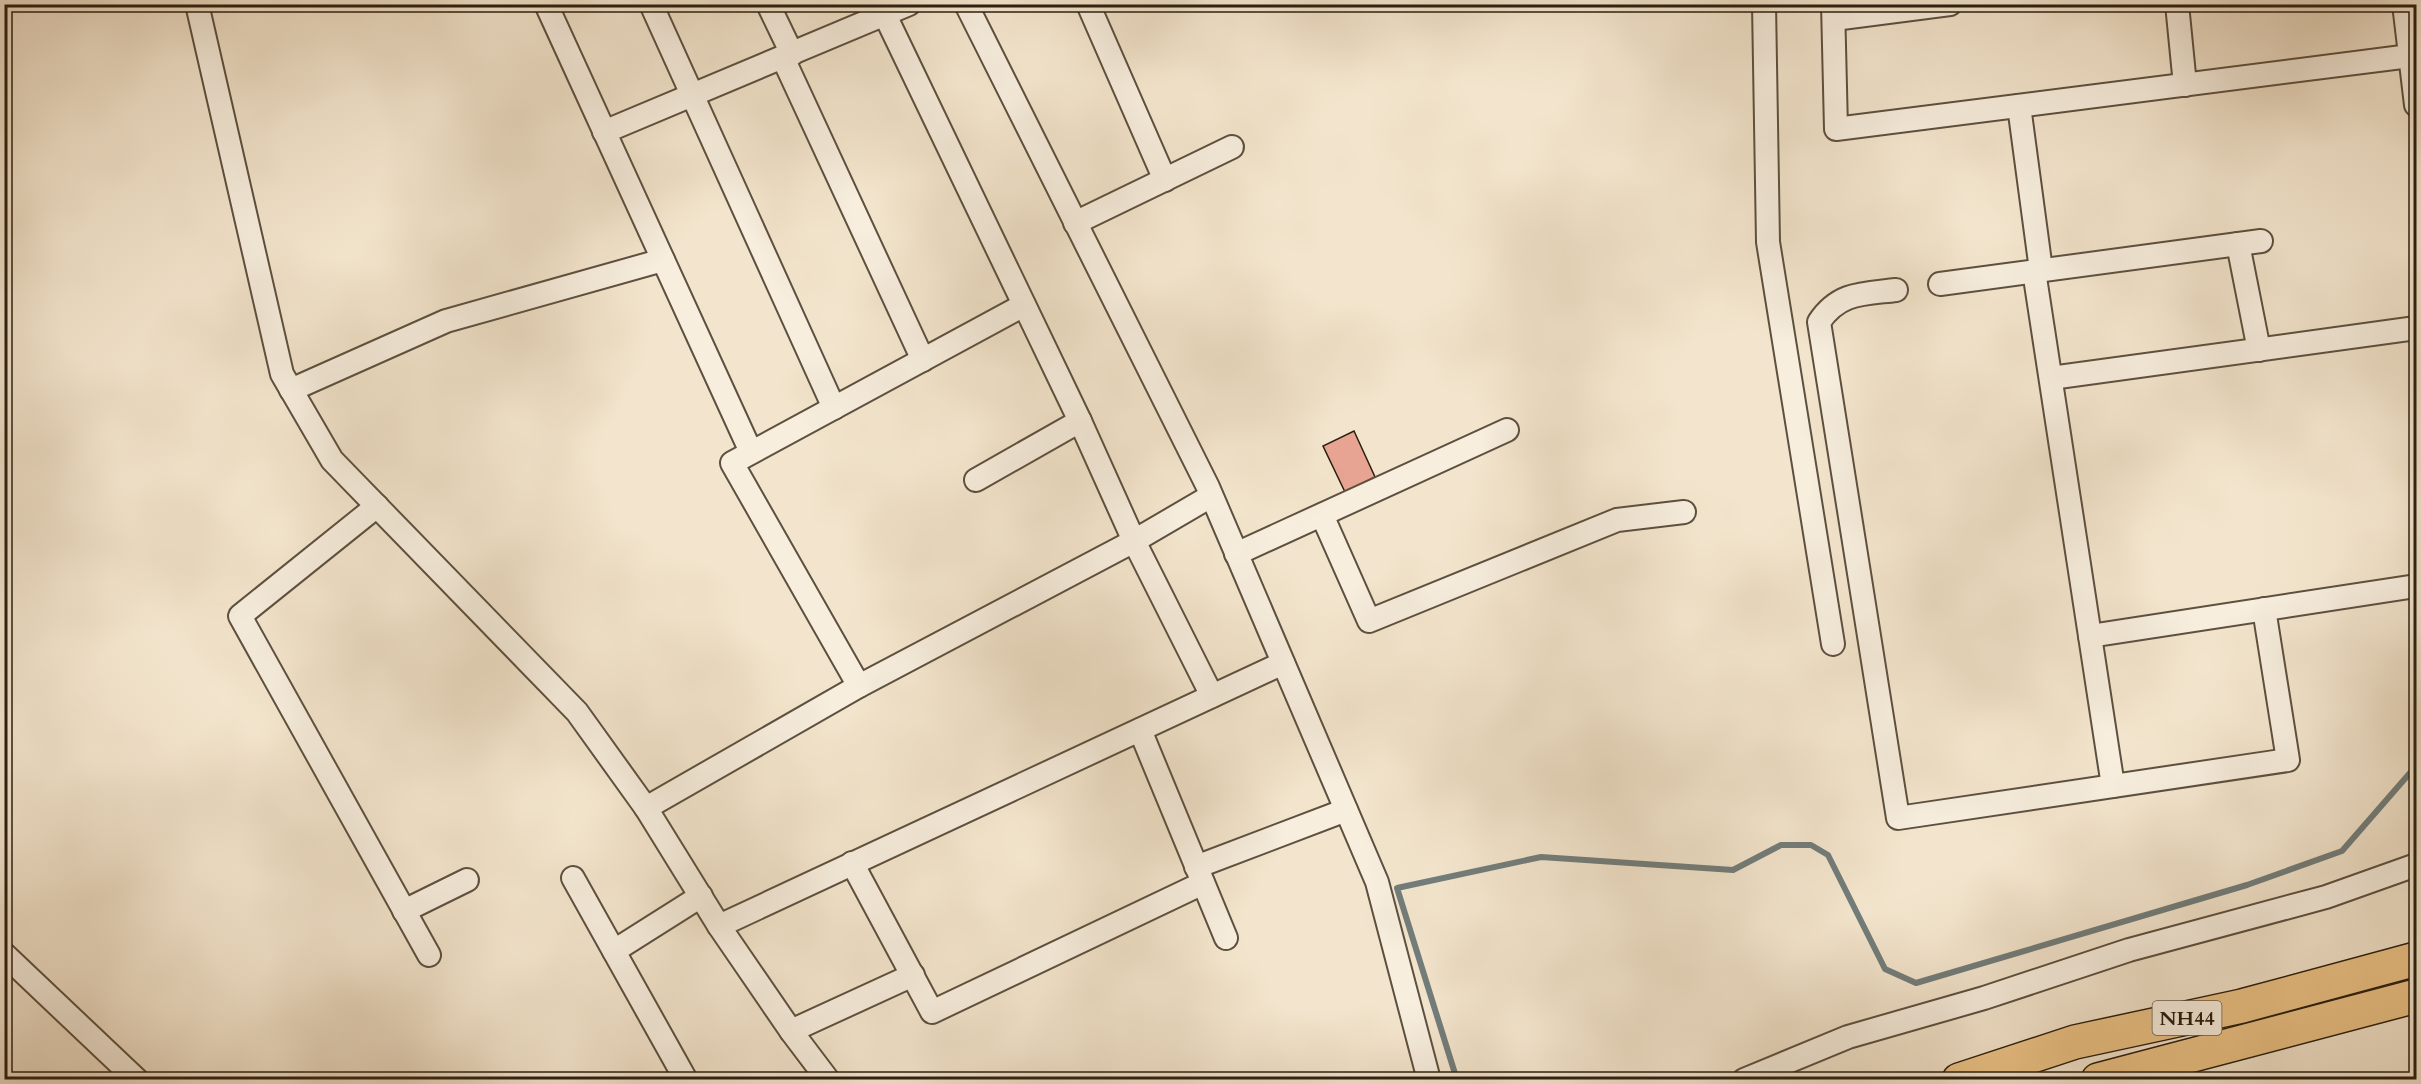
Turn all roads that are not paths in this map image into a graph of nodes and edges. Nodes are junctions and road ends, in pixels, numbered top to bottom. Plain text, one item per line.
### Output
1 (197, 4) edge
2 (546, 4) edge
3 (651, 4) edge
4 (768, 4) edge
5 (909, 4) edge
6 (966, 4) edge
7 (1088, 4) edge
8 (1764, 4) edge
9 (1950, 4) edge
10 (2177, 4) edge
11 (2404, 4) edge
12 (1833, 12) edge
13 (868, 14) edge
14 (787, 56) junction
15 (2410, 56) junction
16 (2185, 85) junction
17 (693, 95) junction
18 (2416, 105) edge
19 (2019, 106) junction
20 (604, 132) junction
21 (1232, 147) dead end
22 (1165, 180) junction
23 (1076, 223) junction
24 (2261, 241) dead end
25 (2238, 244) junction
26 (663, 260) junction
27 (2038, 271) junction
28 (1940, 284) dead end
29 (1896, 290) dead end
30 (1024, 305) junction
31 (2416, 328) edge
32 (2259, 350) junction
33 (923, 360) junction
34 (2051, 378) junction
35 (291, 390) junction
36 (834, 408) junction
37 (1080, 420) junction
38 (1508, 430) dead end
39 (751, 452) junction
40 (976, 480) dead end
41 (1211, 496) junction
42 (377, 506) junction
43 (1684, 512) dead end
44 (1322, 515) junction
45 (1134, 541) junction
46 (1236, 554) junction
47 (2416, 586) edge
48 (2264, 609) junction
49 (2090, 636) junction
50 (1833, 644) dead end
51 (1283, 663) junction
52 (859, 686) junction
53 (1212, 696) junction
54 (1140, 730) junction
55 (2113, 786) junction
56 (646, 808) junction
57 (1346, 810) junction
58 (852, 863) junction
59 (2416, 865) edge
60 (1199, 875) junction
61 (573, 878) dead end
62 (467, 880) dead end
63 (701, 896) junction
64 (404, 911) junction
65 (719, 926) junction
66 (1226, 938) dead end
67 (614, 951) junction
68 (4, 954) edge
69 (429, 955) dead end
70 (2416, 959) edge
71 (913, 975) junction
72 (2416, 996) edge
73 (791, 1031) junction
74 (137, 1080) edge
75 (686, 1080) edge
76 (828, 1080) edge
77 (1429, 1080) edge
78 (1744, 1080) edge
79 (1959, 1080) edge
80 (2098, 1080) edge

1 - 35 street
2 - 20 street
3 - 17 street
4 - 14 street
5 - 13 street
6 - 23 street
7 - 22 street
8 - 50 street
9 - 12 street
10 - 16 street
11 - 15 street
12 - 19 street
13 - 14 street
13 - 30 street
14 - 17 street
14 - 33 street
15 - 16 street
15 - 18 street
16 - 19 street
17 - 20 street
17 - 36 street
19 - 27 street
20 - 26 street
21 - 22 street
22 - 23 street
23 - 41 street
24 - 25 street
25 - 27 street
25 - 32 street
26 - 35 street
26 - 39 street
27 - 28 street
27 - 34 street
29 - 55 street
30 - 33 street
30 - 37 street
31 - 32 street
32 - 34 street
33 - 36 street
34 - 49 street
35 - 42 street
36 - 39 street
37 - 40 street
37 - 45 street
38 - 44 street
39 - 52 street
41 - 45 street
41 - 46 street
42 - 56 street
42 - 64 street
43 - 44 street
44 - 46 street
45 - 52 street
45 - 53 street
46 - 51 street
47 - 48 street
48 - 49 street
48 - 55 street
49 - 55 street
51 - 53 street
51 - 57 street
52 - 56 street
53 - 54 street
54 - 58 street
54 - 60 street
56 - 63 street
57 - 60 street
57 - 77 street
58 - 65 street
58 - 71 street
59 - 78 street
60 - 66 street
60 - 71 street
61 - 67 street
62 - 64 street
63 - 65 street
63 - 67 street
64 - 69 street
65 - 73 street
67 - 75 street
68 - 74 street
70 - 79 highway, NH44
71 - 73 street
72 - 80 highway, NH44
73 - 76 street

